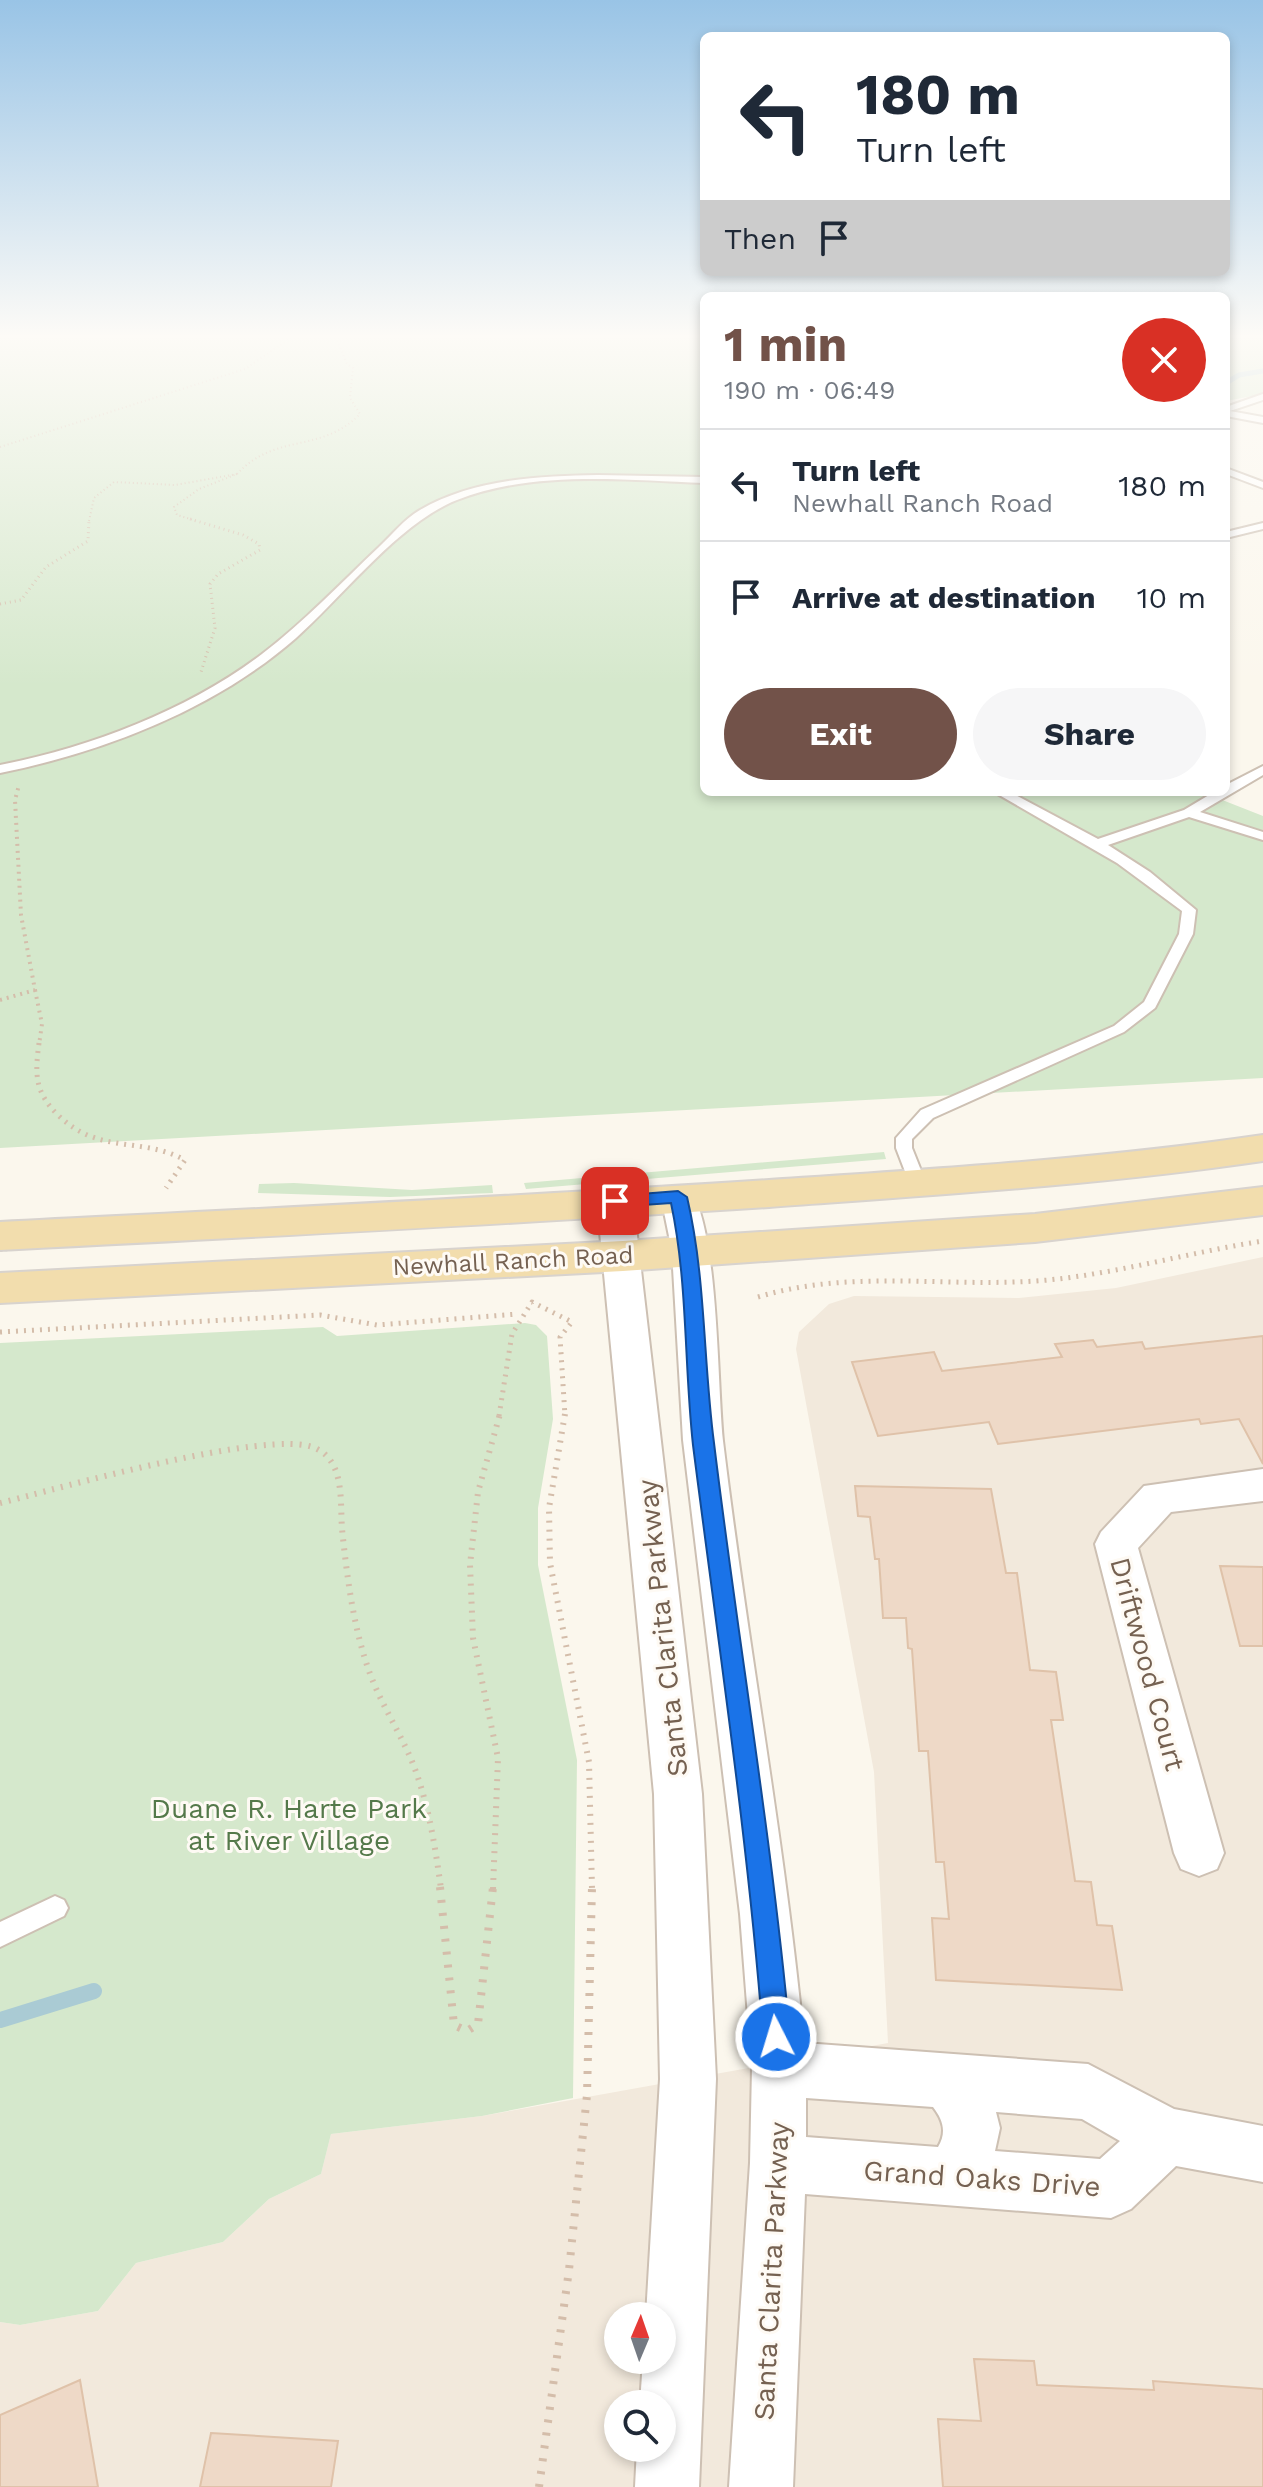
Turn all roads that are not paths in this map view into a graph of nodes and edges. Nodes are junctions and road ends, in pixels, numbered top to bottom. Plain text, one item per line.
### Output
1 (1230, 473) edge
2 (700, 480) edge
3 (1263, 485) edge
4 (1263, 526) edge
5 (1230, 534) edge
6 (0, 769) edge
7 (1263, 770) edge
8 (1230, 788) edge
9 (1008, 796) edge
10 (1216, 796) edge
11 (1189, 813) junction
12 (1263, 836) edge
13 (1100, 843) junction
14 (1263, 1148) edge
15 (917, 1183) junction
16 (678, 1197) junction
17 (615, 1201) junction
18 (1263, 1201) edge
19 (0, 1236) edge
20 (690, 1251) junction
21 (623, 1256) junction
22 (0, 1288) edge
23 (1263, 1485) edge
24 (1199, 1853) dead end
25 (55, 1908) dead end
26 (0, 1935) edge
27 (779, 2068) junction
28 (947, 2081) junction
29 (1166, 2136) junction
30 (1263, 2154) edge
31 (778, 2163) junction
32 (952, 2177) junction
33 (667, 2487) edge
34 (761, 2487) edge

1 - 3 lane
2 - 6 lane
4 - 5 lane
7 - 8 lane
9 - 13 lane
10 - 11 lane
11 - 12 lane
11 - 13 lane
13 - 15 lane
14 - 15 main road, Newhall Ranch Road
15 - 16 main road, Newhall Ranch Road
16 - 17 main road, Newhall Ranch Road
16 - 20 street, Santa Clarita Parkway
17 - 19 main road, Newhall Ranch Road
17 - 21 street, Santa Clarita Parkway
18 - 20 main road, Newhall Ranch Road
20 - 21 main road, Newhall Ranch Road
20 - 27 street, Santa Clarita Parkway
21 - 22 main road, Newhall Ranch Road
21 - 33 street, Santa Clarita Parkway
23 - 24 street, Driftwood Court
25 - 26 lane
27 - 28 street
27 - 31 street, Santa Clarita Parkway
28 - 29 street
28 - 32 street
29 - 30 street
29 - 32 street, Grand Oaks Drive
31 - 32 street, Grand Oaks Drive
31 - 34 street, Santa Clarita Parkway

